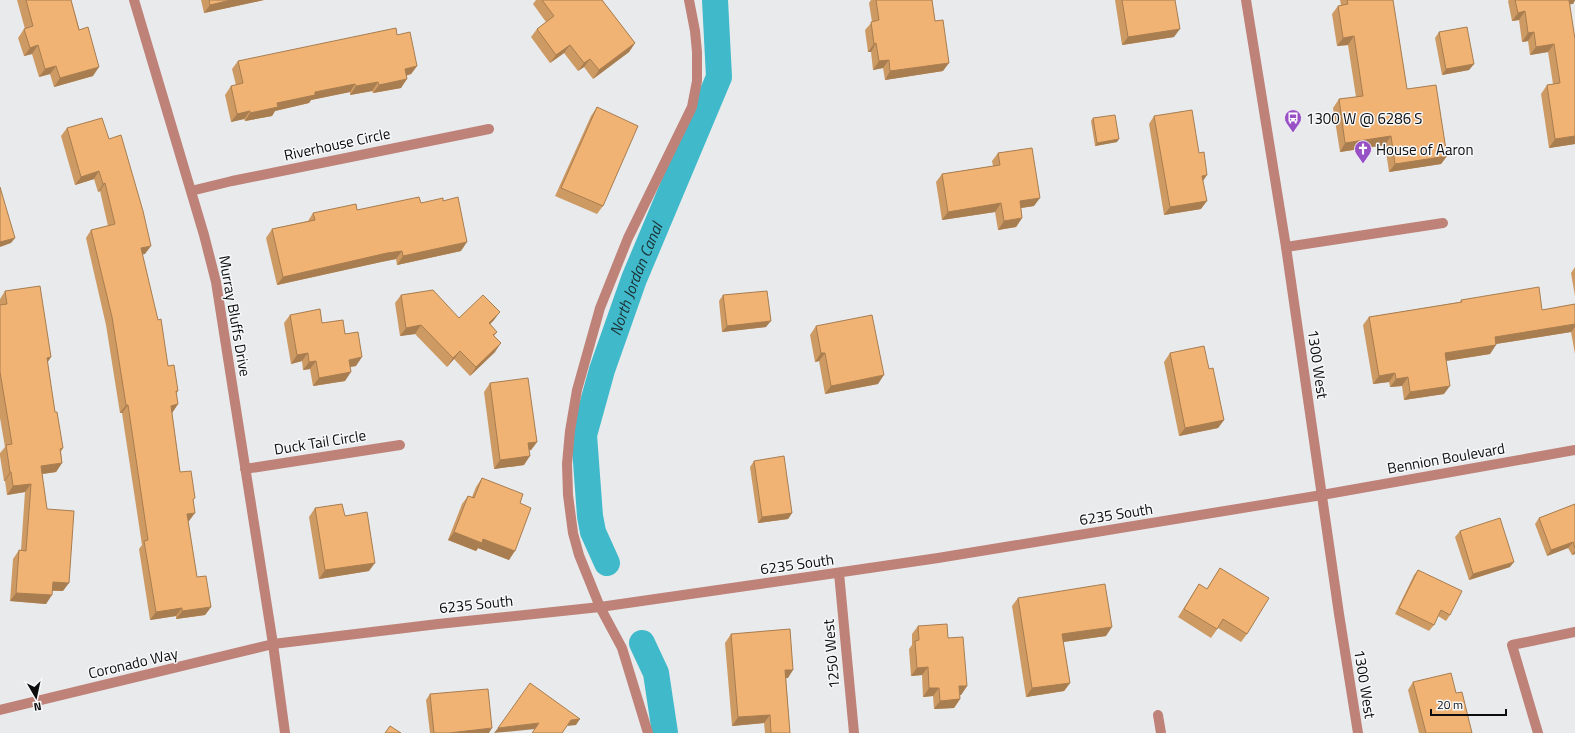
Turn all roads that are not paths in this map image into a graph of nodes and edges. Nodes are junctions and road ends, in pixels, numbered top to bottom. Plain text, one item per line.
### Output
1 (134, 0) edge
2 (689, 0) edge
3 (1246, 0) edge
4 (489, 129) dead end
5 (191, 191) junction
6 (1443, 222) dead end
7 (1286, 247) junction
8 (400, 445) dead end
9 (1575, 450) edge
10 (245, 469) junction
11 (1322, 495) junction
12 (839, 572) junction
13 (600, 606) junction
14 (1575, 632) edge
15 (273, 644) junction
16 (0, 710) edge
17 (1158, 715) dead end
18 (285, 733) edge
19 (648, 733) edge
20 (854, 733) edge
21 (1161, 733) edge
22 (1358, 733) edge
23 (1538, 733) edge

1 - 5 street, Murray Bluffs Drive
2 - 13 street
3 - 7 street, 1300 West
4 - 5 street, Riverhouse Circle
5 - 10 street, Murray Bluffs Drive
6 - 7 street
7 - 11 street, 1300 West
8 - 10 street, Duck Tail Circle
9 - 11 street, Bennion Boulevard
10 - 15 street, Murray Bluffs Drive
11 - 12 street, 6235 South
11 - 22 street, 1300 West
12 - 13 street, 6235 South
12 - 20 street, 1250 West
13 - 15 street, 6235 South
13 - 19 street
14 - 23 street
15 - 16 street, Coronado Way
15 - 18 street, Murray Bluffs Drive
17 - 21 street

